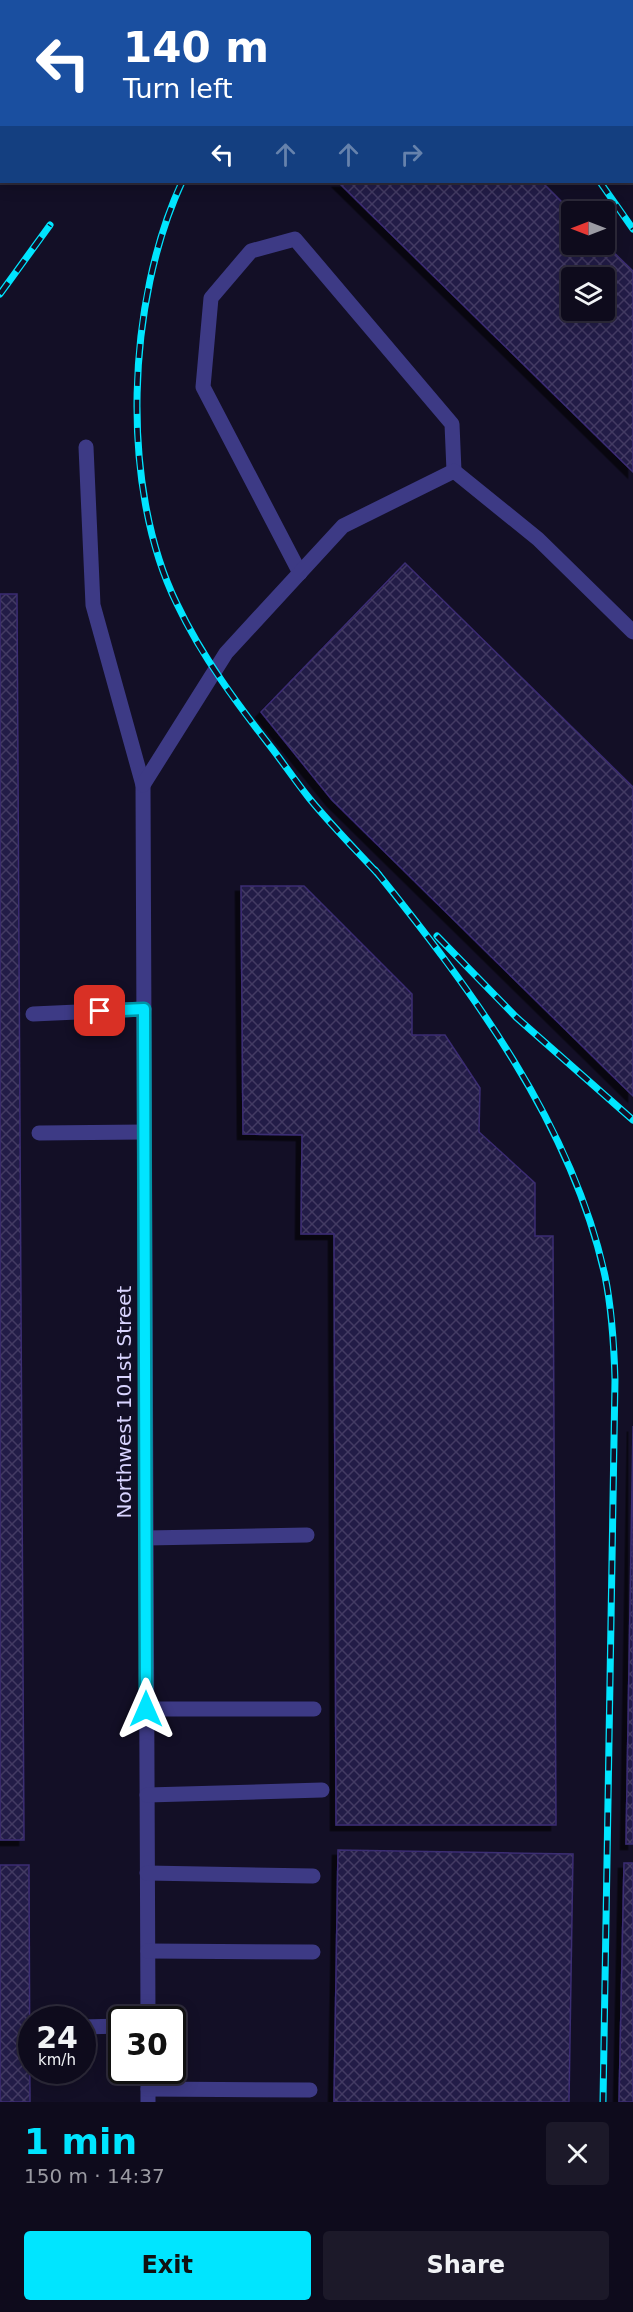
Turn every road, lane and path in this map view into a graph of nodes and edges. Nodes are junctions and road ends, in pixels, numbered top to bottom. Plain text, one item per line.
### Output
1 (86, 447) dead end
2 (454, 471) junction
3 (300, 573) junction
4 (633, 632) edge
5 (143, 785) junction
6 (144, 1009) junction
7 (33, 1014) dead end
8 (144, 1132) junction
9 (39, 1133) dead end
10 (307, 1536) dead end
11 (146, 1538) junction
12 (146, 1709) junction
13 (314, 1709) dead end
14 (322, 1790) dead end
15 (147, 1795) junction
16 (147, 1873) junction
17 (313, 1876) dead end
18 (148, 1951) junction
19 (313, 1953) dead end
20 (148, 2006) edge
21 (310, 2090) dead end
22 (148, 2096) edge

1 - 5 street, Northwest 101st Street
2 - 3 street
2 - 3 street
2 - 4 street
3 - 5 street
5 - 6 street, Northwest 101st Street
6 - 7 street
6 - 8 street, Northwest 101st Street
8 - 9 street
8 - 11 street, Northwest 101st Street
10 - 11 street
11 - 12 street, Northwest 101st Street
12 - 13 street
12 - 15 street, Northwest 101st Street
14 - 15 street
15 - 16 street, Northwest 101st Street
16 - 17 street
16 - 18 street, Northwest 101st Street
18 - 19 street
18 - 20 street, Northwest 101st Street
21 - 22 street

